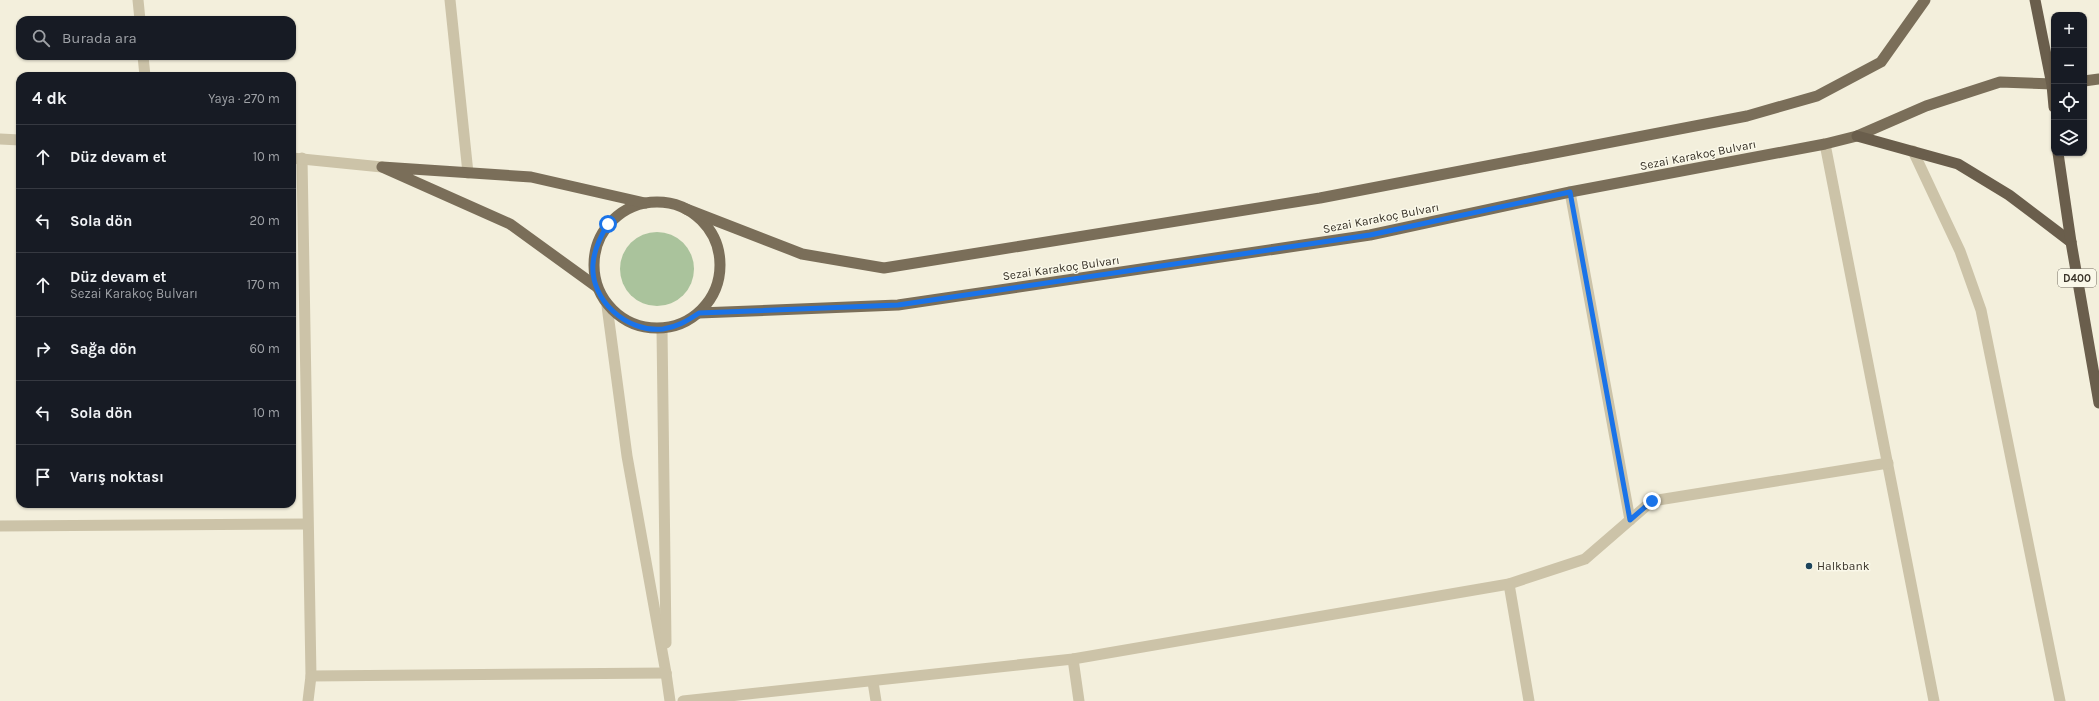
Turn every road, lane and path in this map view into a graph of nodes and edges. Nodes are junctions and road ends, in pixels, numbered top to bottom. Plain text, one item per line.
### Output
1 (138, 0) edge
2 (450, 0) edge
3 (1925, 0) edge
4 (2035, 0) edge
5 (140, 16) edge
6 (143, 60) edge
7 (145, 72) edge
8 (2051, 75) edge
9 (2099, 79) edge
10 (2087, 81) edge
11 (2051, 84) edge
12 (1857, 136) junction
13 (0, 139) edge
14 (16, 140) edge
15 (1826, 144) junction
16 (1913, 151) junction
17 (2058, 156) edge
18 (297, 158) edge
19 (382, 167) junction
20 (468, 173) junction
21 (1570, 192) junction
22 (645, 203) junction
23 (686, 209) junction
24 (2071, 242) junction
25 (597, 287) junction
26 (607, 306) junction
27 (699, 313) junction
28 (662, 329) junction
29 (2099, 403) edge
30 (1888, 463) junction
31 (1630, 520) junction
32 (307, 524) junction
33 (0, 526) edge
34 (1509, 584) junction
35 (1073, 659) junction
36 (666, 673) junction
37 (311, 676) junction
38 (873, 682) junction
39 (308, 701) edge
40 (670, 701) edge
41 (683, 701) edge
42 (876, 701) edge
43 (1079, 701) edge
44 (1529, 701) edge
45 (1934, 701) edge
46 (2060, 701) edge

1 - 5 street
2 - 20 street
3 - 23 main road
4 - 8 highway
6 - 7 street
9 - 10 main road
11 - 12 main road, Sezai Karakoç Bulvarı
12 - 15 main road, Sezai Karakoç Bulvarı
12 - 16 highway
13 - 14 street
15 - 21 main road, Sezai Karakoç Bulvarı
15 - 30 street
16 - 24 highway
16 - 46 street
17 - 24 highway, D400
18 - 19 street
18 - 32 street
19 - 20 main road
19 - 25 main road
20 - 22 main road
21 - 27 main road, Sezai Karakoç Bulvarı
21 - 31 street
22 - 23 main road
22 - 25 main road
23 - 27 main road
24 - 29 highway, D400
25 - 26 main road
26 - 28 main road
26 - 36 street
27 - 28 main road
28 - 36 street
30 - 31 street
30 - 45 street
31 - 34 street
32 - 33 street
32 - 37 street
34 - 35 street
34 - 44 street
35 - 38 street
35 - 43 street
36 - 37 street
36 - 40 street
37 - 39 street
38 - 41 street
38 - 42 street

